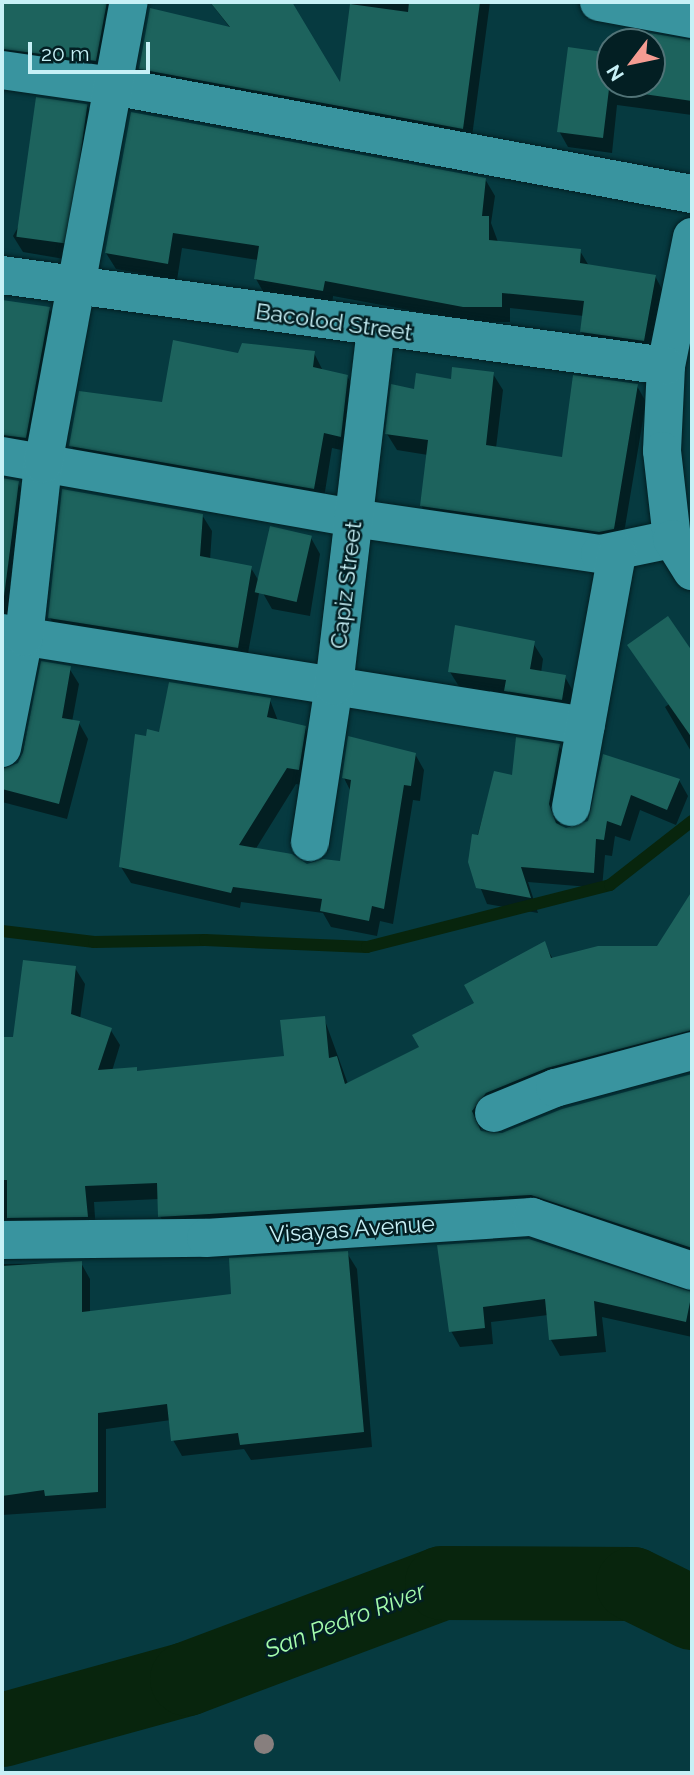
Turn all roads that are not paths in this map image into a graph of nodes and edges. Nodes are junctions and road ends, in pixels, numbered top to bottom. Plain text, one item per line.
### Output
1 (129, 2) edge
2 (599, 2) edge
3 (692, 19) edge
4 (2, 70) edge
5 (113, 86) junction
6 (692, 194) edge
7 (692, 237) edge
8 (2, 275) edge
9 (76, 288) junction
10 (376, 327) junction
11 (666, 366) junction
12 (2, 456) edge
13 (43, 464) junction
14 (353, 518) junction
15 (672, 538) junction
16 (617, 553) junction
17 (692, 571) edge
18 (13, 635) edge
19 (334, 686) junction
20 (586, 726) junction
21 (2, 748) edge
22 (571, 807) dead end
23 (310, 842) dead end
24 (692, 1051) edge
25 (494, 1113) dead end
26 (2, 1240) edge
27 (692, 1271) edge

1 - 5 street
2 - 3 street
4 - 5 street
5 - 6 street
5 - 9 street
7 - 11 street
8 - 9 street, Bacolod Street
9 - 10 street, Bacolod Street
9 - 13 street
10 - 11 street, Bacolod Street
10 - 14 street, Capiz Street
11 - 15 street
12 - 13 street
13 - 14 street
13 - 18 street
14 - 16 street
14 - 19 street, Capiz Street
15 - 16 street
15 - 17 street
16 - 20 street
18 - 19 street
18 - 21 street
19 - 20 street
19 - 23 street, Capiz Street
20 - 22 street
24 - 25 street
26 - 27 street, Visayas Avenue

